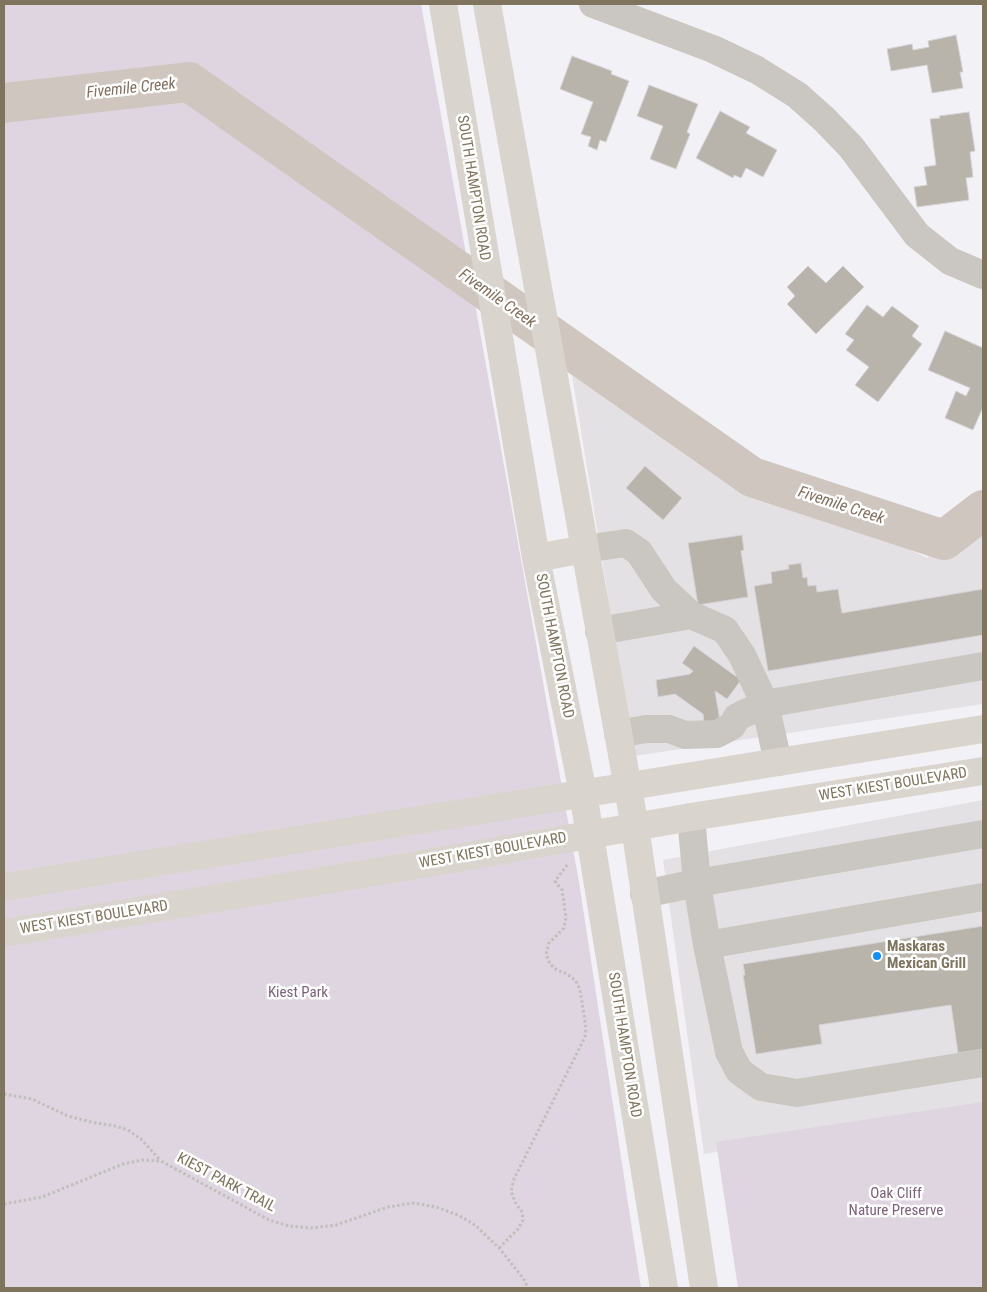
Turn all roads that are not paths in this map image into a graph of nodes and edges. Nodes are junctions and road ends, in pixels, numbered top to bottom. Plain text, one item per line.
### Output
1 (443, 4) edge
2 (487, 4) edge
3 (592, 4) edge
4 (983, 275) edge
5 (584, 549) junction
6 (536, 558) junction
7 (691, 615) junction
8 (599, 631) junction
9 (983, 666) edge
10 (765, 704) junction
11 (983, 729) edge
12 (618, 734) junction
13 (778, 762) junction
14 (983, 771) edge
15 (627, 786) junction
16 (583, 793) junction
17 (690, 817) junction
18 (635, 827) junction
19 (983, 834) edge
20 (590, 835) junction
21 (697, 883) junction
22 (4, 887) edge
23 (644, 894) junction
24 (983, 897) edge
25 (4, 933) edge
26 (707, 945) junction
27 (983, 1063) edge
28 (664, 1288) edge
29 (704, 1288) edge

1 - 6 main road, SOUTH HAMPTON ROAD
2 - 5 main road
3 - 4 street
5 - 6 main road
5 - 7 street
5 - 8 main road
6 - 16 main road, SOUTH HAMPTON ROAD
7 - 8 street
7 - 10 street
8 - 12 main road
9 - 10 street
10 - 12 street
10 - 13 street
11 - 13 main road
12 - 15 main road
13 - 15 main road
14 - 17 main road, WEST KIEST BOULEVARD
15 - 16 main road
15 - 18 main road
16 - 20 main road, SOUTH HAMPTON ROAD
16 - 22 main road
17 - 18 main road, WEST KIEST BOULEVARD
17 - 21 street
18 - 20 main road, WEST KIEST BOULEVARD
18 - 23 main road
19 - 21 street
20 - 25 main road, WEST KIEST BOULEVARD
20 - 28 main road, SOUTH HAMPTON ROAD
21 - 23 street
21 - 26 street
23 - 29 main road
24 - 26 street
26 - 27 street

